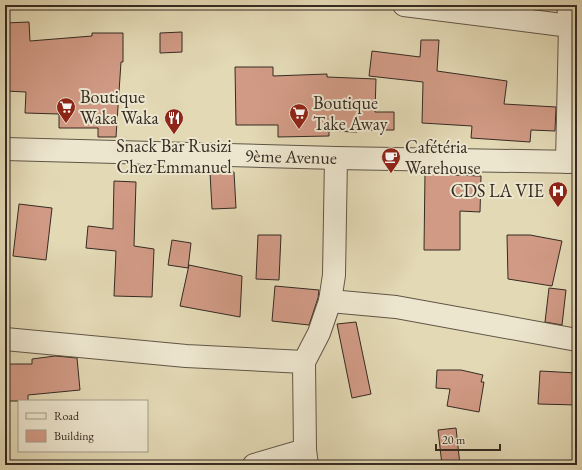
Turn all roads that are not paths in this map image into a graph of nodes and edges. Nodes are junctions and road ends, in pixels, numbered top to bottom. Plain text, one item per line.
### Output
1 (404, 5) edge
2 (572, 19) edge
3 (5, 149) edge
4 (336, 158) junction
5 (572, 162) edge
6 (330, 301) junction
7 (5, 339) edge
8 (577, 340) edge
9 (304, 362) junction
10 (306, 458) edge
11 (254, 465) edge

1 - 2 street
2 - 5 street
3 - 4 street, 9ème Avenue
4 - 5 street, 9ème Avenue
4 - 6 street
6 - 8 street
6 - 9 street
7 - 9 street
9 - 10 street
10 - 11 street

